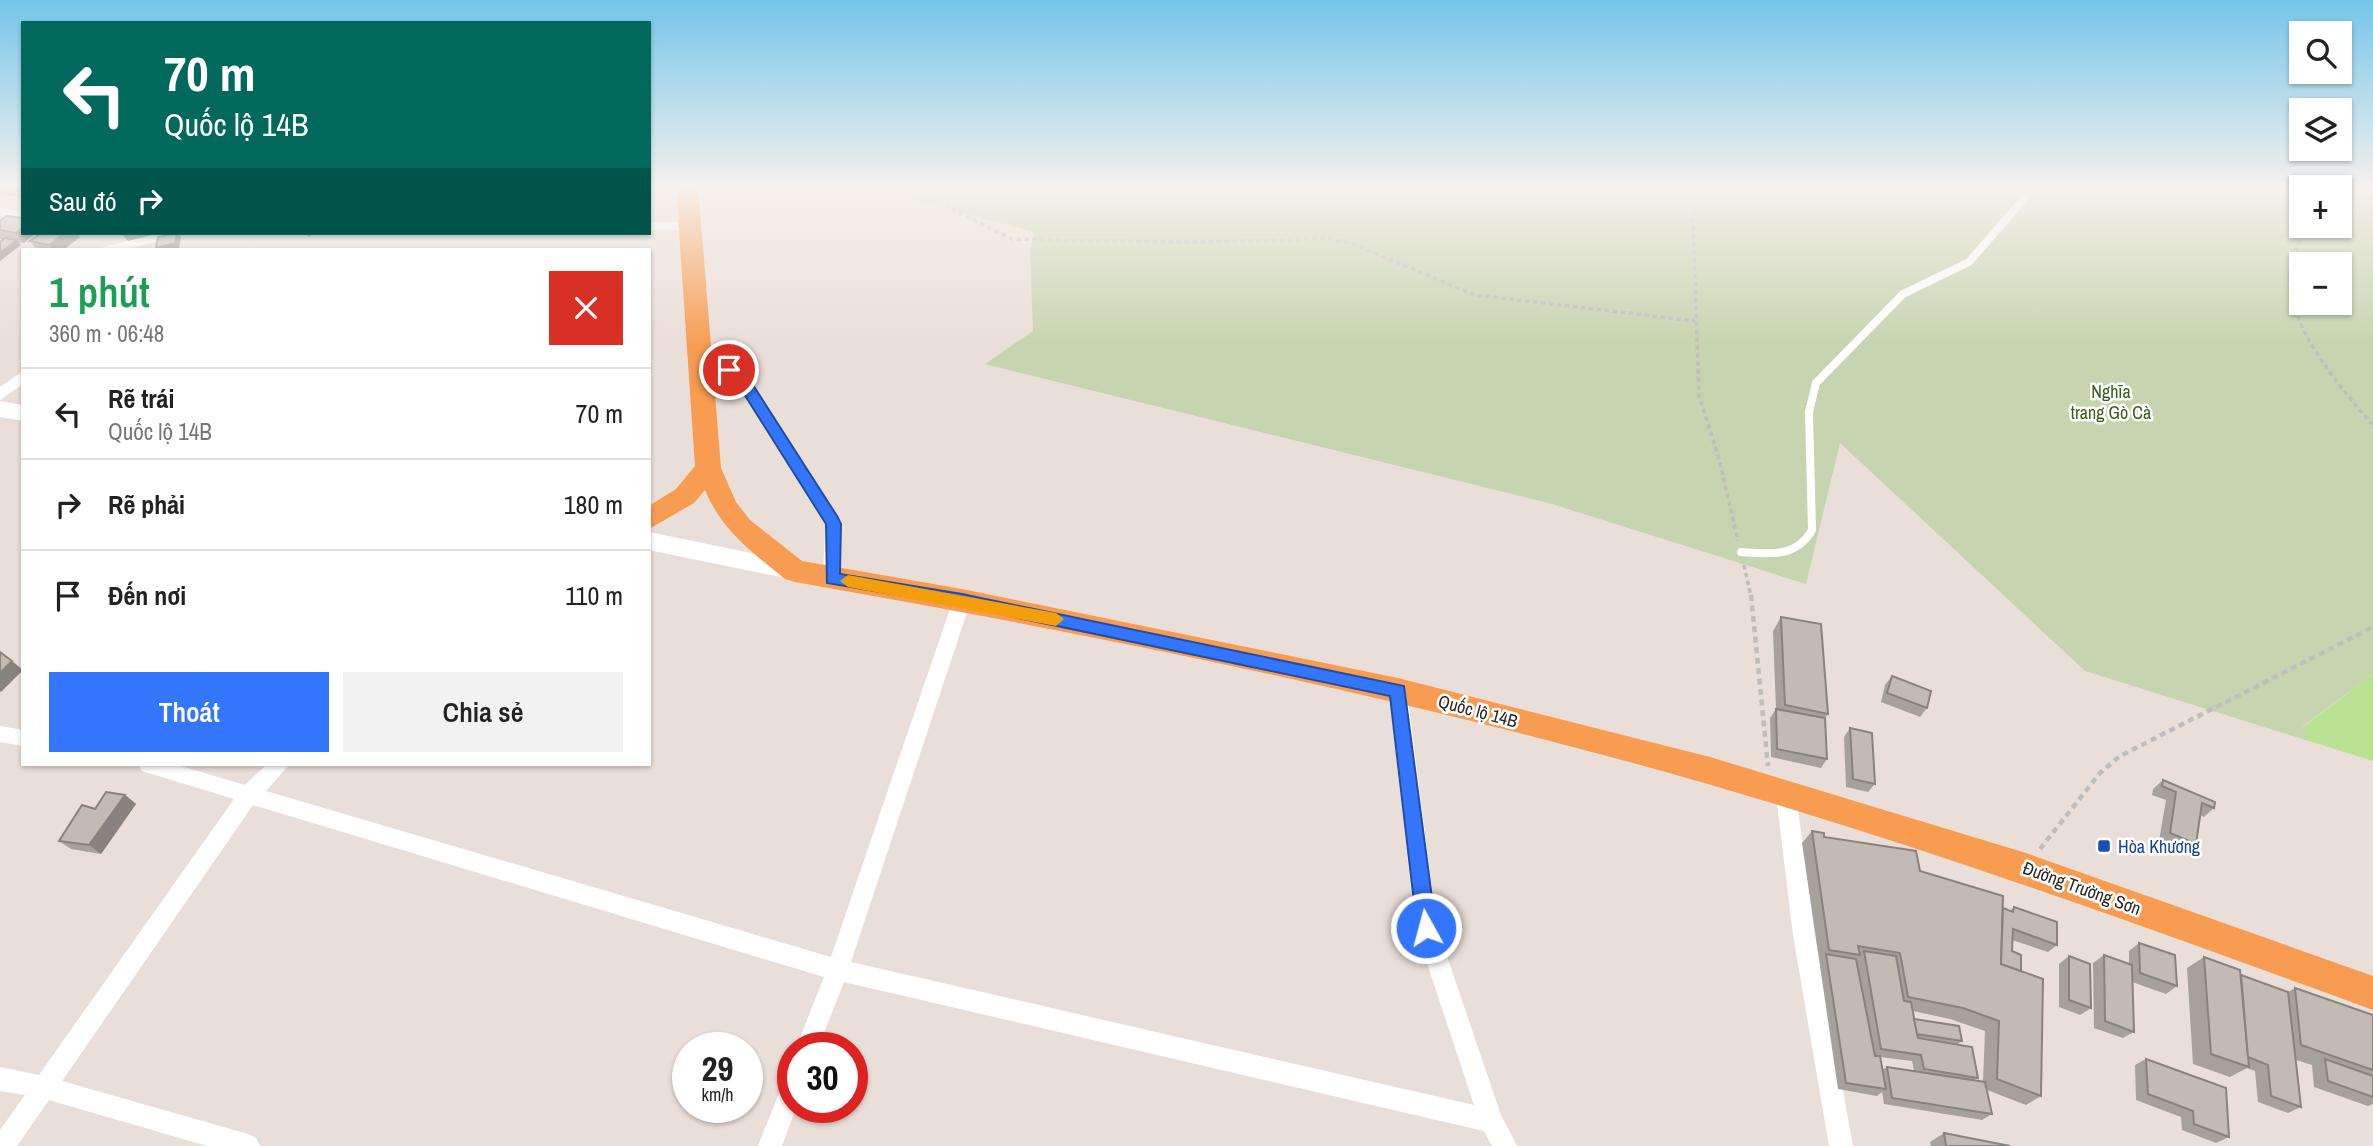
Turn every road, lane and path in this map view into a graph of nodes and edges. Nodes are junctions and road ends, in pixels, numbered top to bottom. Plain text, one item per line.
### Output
1 (148, 239) edge
2 (692, 239) edge
3 (1040, 239) edge
4 (1308, 239) edge
5 (1333, 239) edge
6 (1694, 239) edge
7 (1989, 239) edge
8 (2302, 239) edge
9 (116, 248) edge
10 (1696, 321) junction
11 (699, 374) junction
12 (21, 378) edge
13 (0, 395) edge
14 (0, 409) edge
15 (21, 413) edge
16 (2373, 425) edge
17 (708, 468) junction
18 (651, 518) edge
19 (651, 541) edge
20 (1741, 552) junction
21 (795, 571) junction
22 (832, 579) junction
23 (962, 600) junction
24 (2373, 627) edge
25 (1398, 691) junction
26 (0, 734) edge
27 (21, 738) edge
28 (152, 766) edge
29 (278, 766) edge
30 (1778, 792) junction
31 (248, 794) junction
32 (2026, 867) junction
33 (838, 970) junction
34 (2373, 993) edge
35 (813, 1032) edge
36 (0, 1079) edge
37 (44, 1087) junction
38 (1492, 1121) junction
39 (779, 1123) edge
40 (4, 1146) edge
41 (248, 1146) edge
42 (770, 1146) edge
43 (1505, 1146) edge
44 (1841, 1146) edge

1 - 9 street
2 - 11 highway, Quốc lộ 14B
3 - 4 path
5 - 10 path
6 - 10 path
7 - 20 lane
8 - 16 path
10 - 20 path
11 - 17 highway, Quốc lộ 14B
11 - 22 street
12 - 13 street
14 - 15 main road
17 - 18 highway
17 - 21 highway, Quốc lộ 14B
19 - 21 main road
20 - 30 path
21 - 22 highway, Quốc lộ 14B
22 - 23 highway, Quốc lộ 14B
23 - 25 highway, Quốc lộ 14B
23 - 33 street
24 - 32 path
25 - 30 highway, Quốc lộ 14B
25 - 38 street
26 - 27 street
28 - 31 street
29 - 31 street
30 - 32 highway, Đường Trường Sơn
30 - 44 street
31 - 33 street
31 - 37 street
32 - 34 highway, Đường Trường Sơn
33 - 35 street
33 - 38 street
36 - 37 street
37 - 40 street
37 - 41 street
38 - 43 street
39 - 42 street

